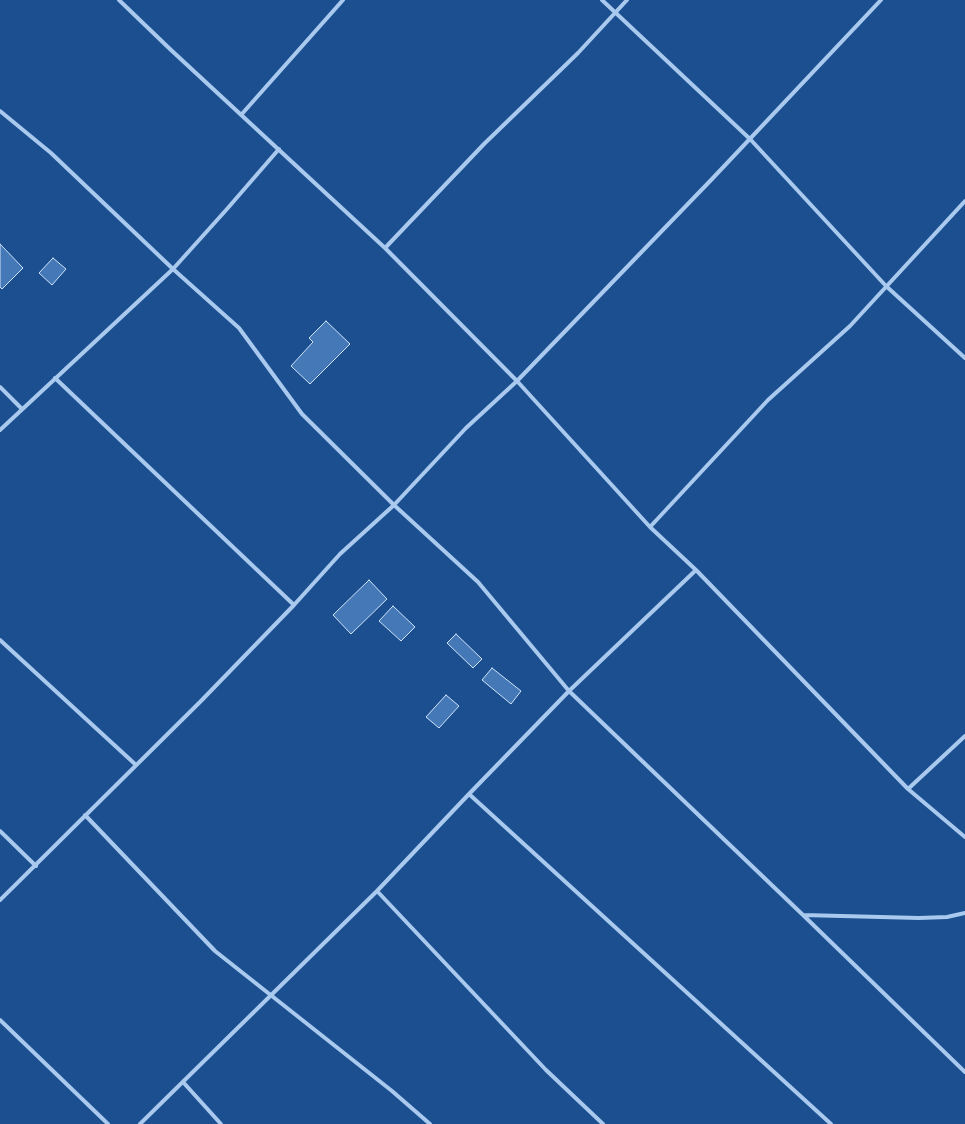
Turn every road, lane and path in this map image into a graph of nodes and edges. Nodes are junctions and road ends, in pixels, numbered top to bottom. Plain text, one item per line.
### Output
1 (119, 0) edge
2 (343, 0) edge
3 (602, 0) edge
4 (627, 0) edge
5 (881, 0) edge
6 (615, 13) junction
7 (0, 111) edge
8 (241, 115) junction
9 (750, 139) junction
10 (279, 149) junction
11 (965, 201) edge
12 (385, 248) junction
13 (173, 269) junction
14 (886, 286) junction
15 (965, 358) edge
16 (55, 378) junction
17 (517, 381) junction
18 (0, 387) edge
19 (22, 409) junction
20 (0, 430) edge
21 (394, 505) junction
22 (650, 527) junction
23 (696, 570) junction
24 (294, 605) junction
25 (0, 640) edge
26 (569, 691) junction
27 (965, 736) edge
28 (136, 765) junction
29 (908, 789) junction
30 (469, 794) junction
31 (85, 815) junction
32 (0, 831) edge
33 (965, 837) edge
34 (36, 866) junction
35 (377, 891) junction
36 (0, 900) edge
37 (965, 913) edge
38 (803, 914) junction
39 (272, 995) junction
40 (0, 1020) edge
41 (965, 1072) edge
42 (182, 1082) junction
43 (108, 1124) edge
44 (140, 1124) edge
45 (221, 1124) edge
46 (430, 1124) edge
47 (603, 1124) edge
48 (831, 1124) edge

1 - 8 street
2 - 8 street
3 - 6 street
4 - 6 street
5 - 9 street
6 - 9 street
6 - 12 street
7 - 13 street
8 - 10 street
9 - 14 street
9 - 17 street
10 - 12 street
10 - 13 street
11 - 14 street
12 - 17 street
13 - 16 street
13 - 21 street
14 - 15 street
14 - 22 street
16 - 19 street
16 - 24 street
17 - 21 street
17 - 22 street
18 - 19 street
19 - 20 street
21 - 24 street
21 - 26 street
22 - 23 street
23 - 26 street
23 - 29 street
24 - 28 street
25 - 28 street
26 - 30 street
26 - 38 street
27 - 29 street
28 - 31 street
29 - 33 street
30 - 35 street
30 - 48 street
31 - 34 street
31 - 39 street
32 - 34 street
34 - 36 street
35 - 39 street
35 - 47 street
37 - 38 street
38 - 41 street
39 - 42 street
39 - 46 street
40 - 43 street
42 - 44 street
42 - 45 street

